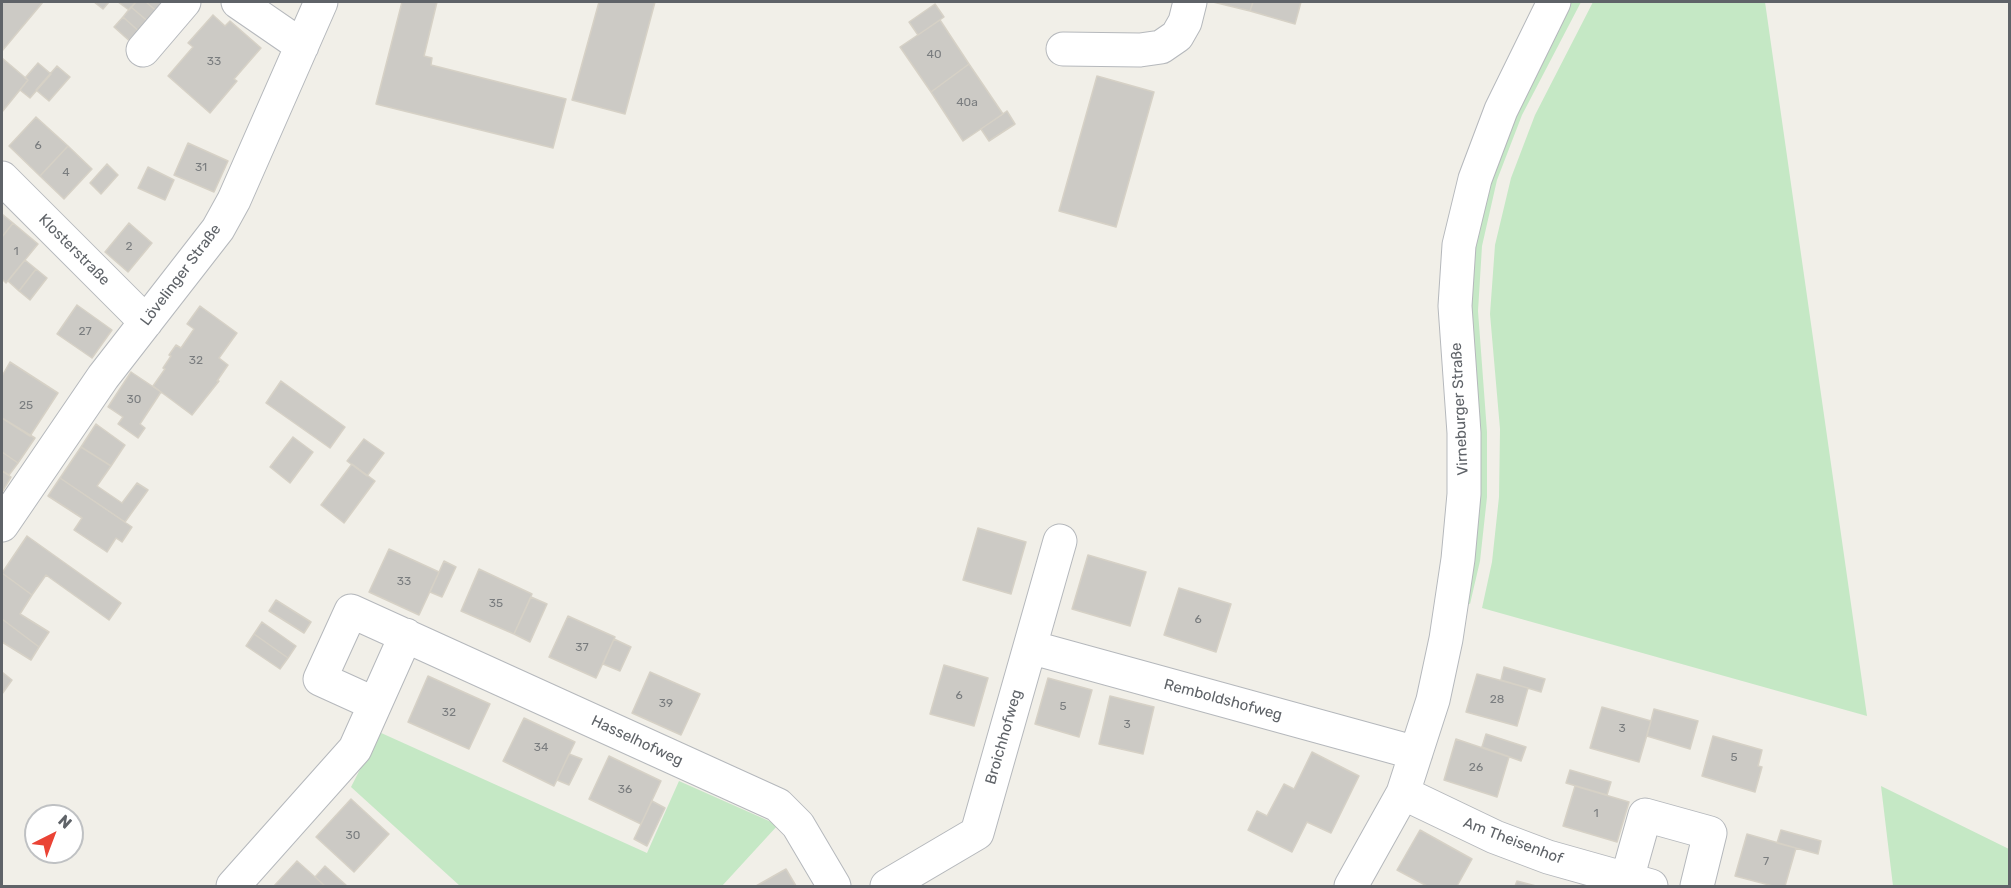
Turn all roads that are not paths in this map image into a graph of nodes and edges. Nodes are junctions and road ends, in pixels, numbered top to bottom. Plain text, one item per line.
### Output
1 (184, 2) edge
2 (238, 2) edge
3 (321, 2) edge
4 (1190, 2) edge
5 (1554, 2) edge
6 (302, 46) junction
7 (1063, 49) dead end
8 (143, 51) dead end
9 (2, 178) edge
10 (146, 322) junction
11 (2, 525) edge
12 (1060, 541) dead end
13 (406, 635) junction
14 (1030, 647) junction
15 (375, 704) junction
16 (1416, 753) junction
17 (1402, 793) junction
18 (1639, 883) edge
19 (233, 886) edge
20 (834, 886) edge
21 (887, 886) edge
22 (1351, 886) edge
23 (1697, 886) edge

1 - 8 street
2 - 6 street
3 - 6 street, Lövelinger Straße
4 - 7 street
5 - 16 street, Virneburger Straße
6 - 10 street, Lövelinger Straße
9 - 10 street, Klosterstraße
10 - 11 street, Lövelinger Straße
12 - 14 street, Broichhofweg
13 - 15 street
13 - 15 street, Hasselhofweg
13 - 20 street, Hasselhofweg
14 - 16 street, Remboldshofweg
14 - 21 street, Broichhofweg
15 - 19 street
16 - 17 street, Virneburger Straße
17 - 18 street, Am Theisenhof
17 - 22 street, Virneburger Straße
18 - 23 street, Am Theisenhof

